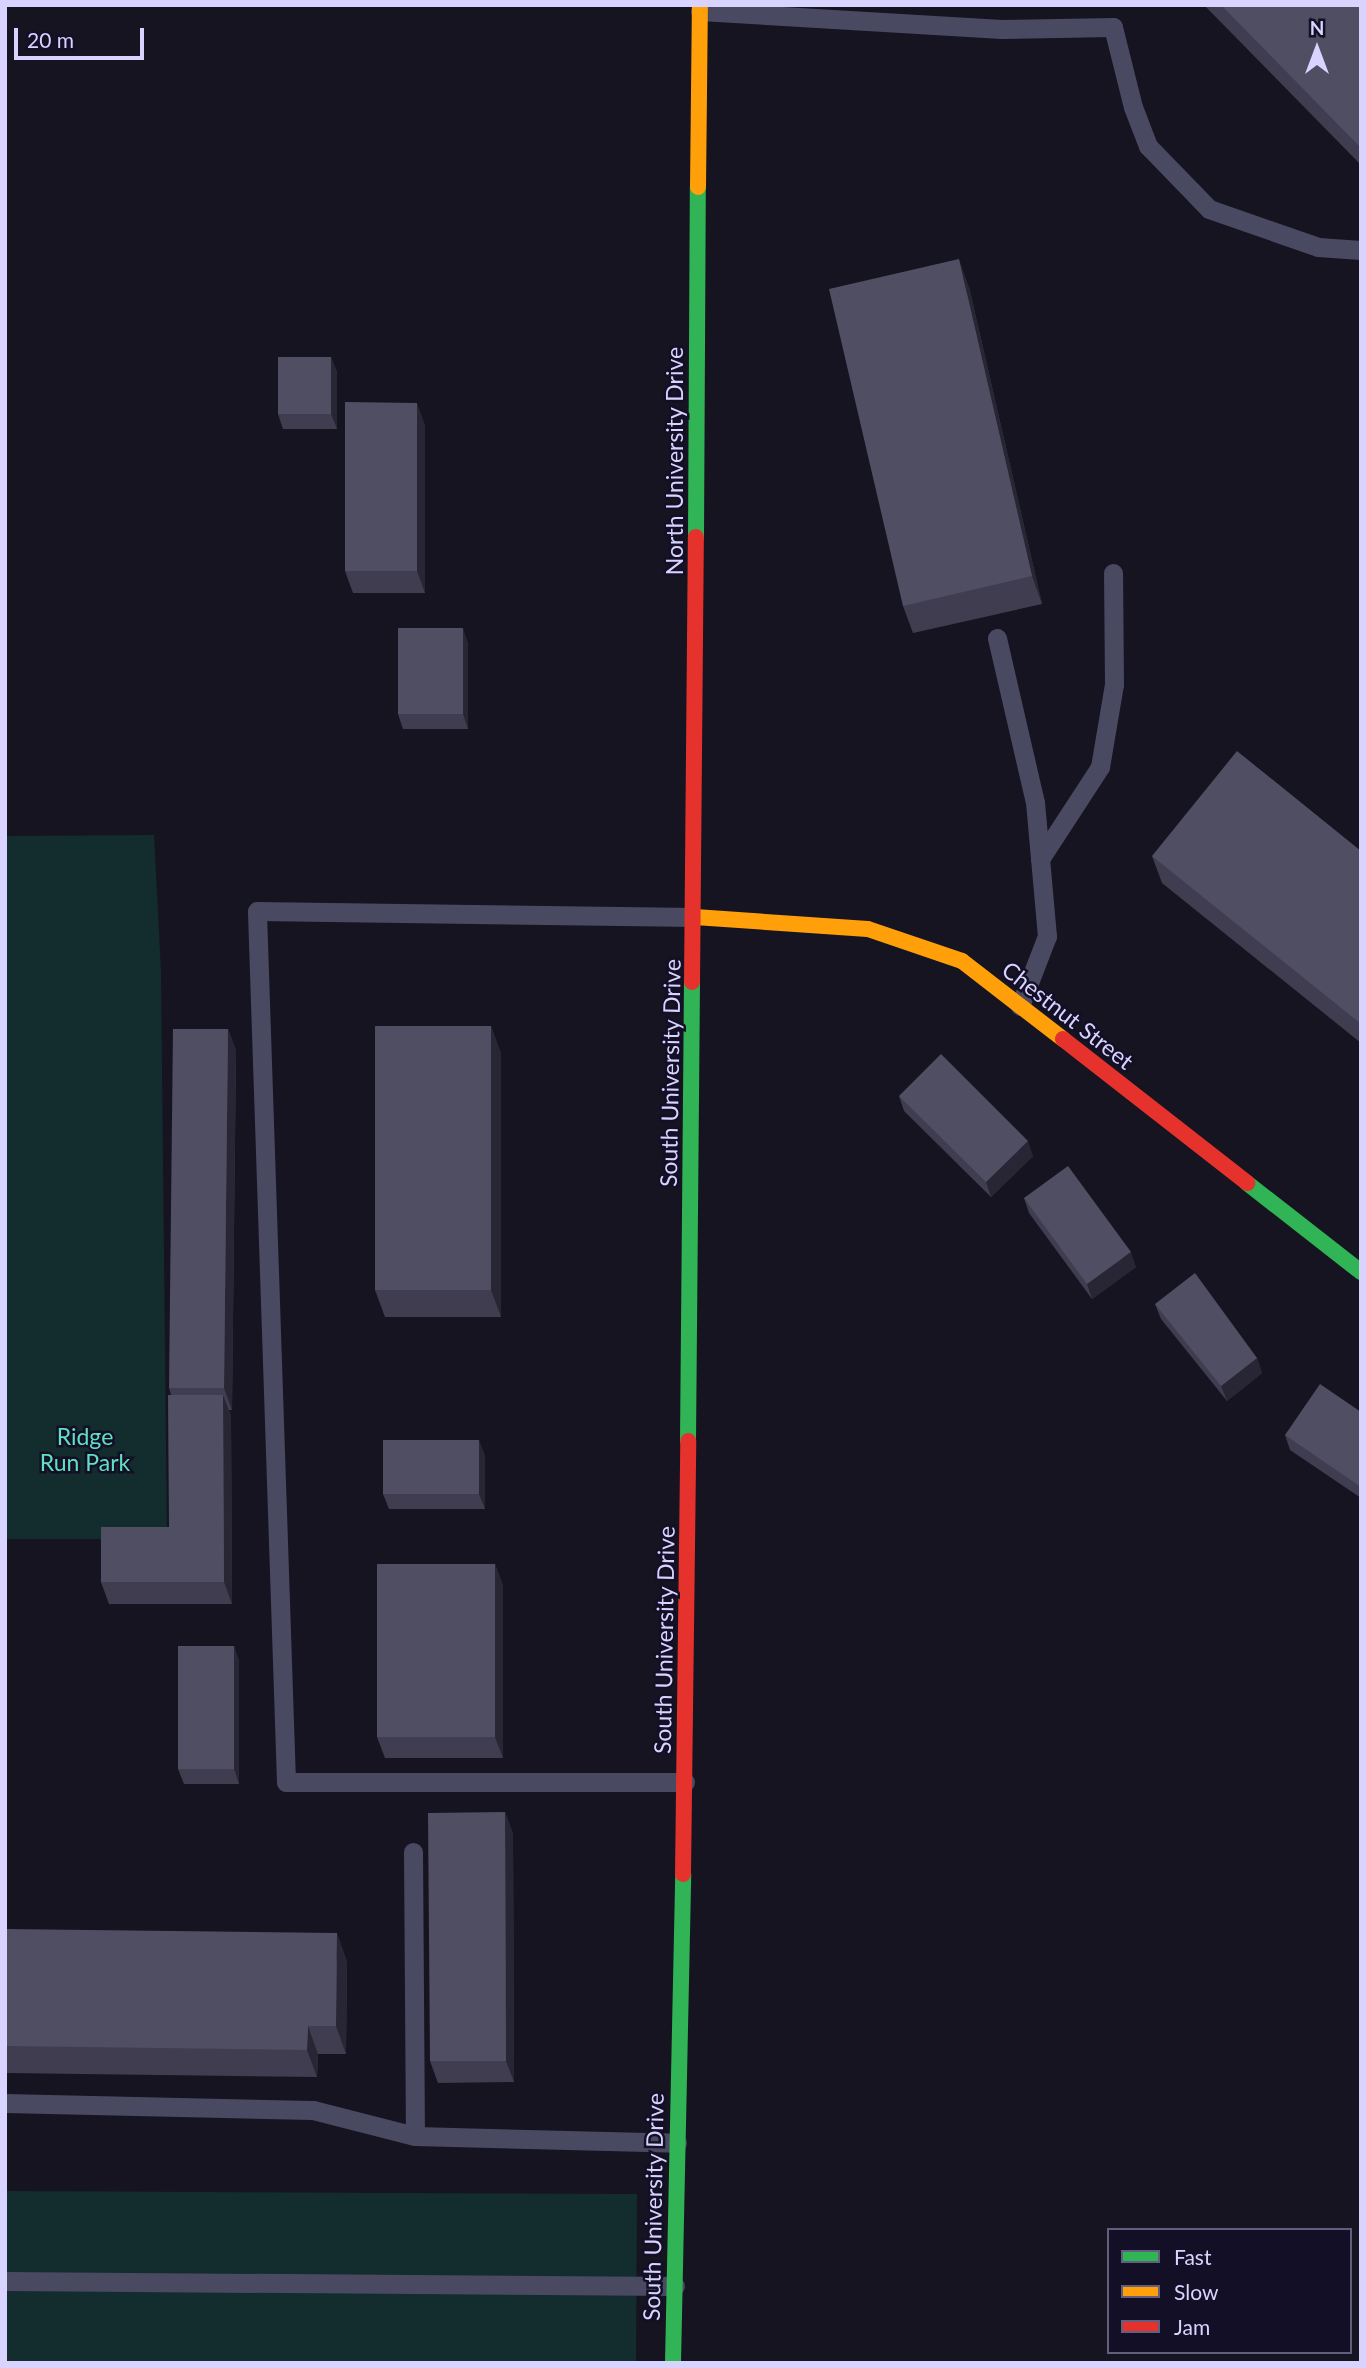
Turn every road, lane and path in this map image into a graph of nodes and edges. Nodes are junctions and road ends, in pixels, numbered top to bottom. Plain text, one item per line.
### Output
1 (700, 8) edge
2 (1361, 250) edge
3 (1113, 573) dead end
4 (997, 638) dead end
5 (1040, 859) junction
6 (695, 917) junction
7 (1020, 1006) junction
8 (1361, 1272) edge
9 (685, 1782) junction
10 (413, 1852) dead end
11 (5, 2103) edge
12 (415, 2136) junction
13 (677, 2143) junction
14 (5, 2281) edge
15 (675, 2286) junction
16 (673, 2363) edge

1 - 2 lane
1 - 6 street, North University Drive
3 - 5 lane
4 - 5 lane
5 - 7 lane
6 - 7 street, Chestnut Street
6 - 9 street, South University Drive
6 - 9 lane
7 - 8 street, Chestnut Street
9 - 13 street, South University Drive
10 - 12 lane
11 - 12 lane
12 - 13 lane
13 - 15 street, South University Drive
14 - 15 lane
15 - 16 street, South University Drive

